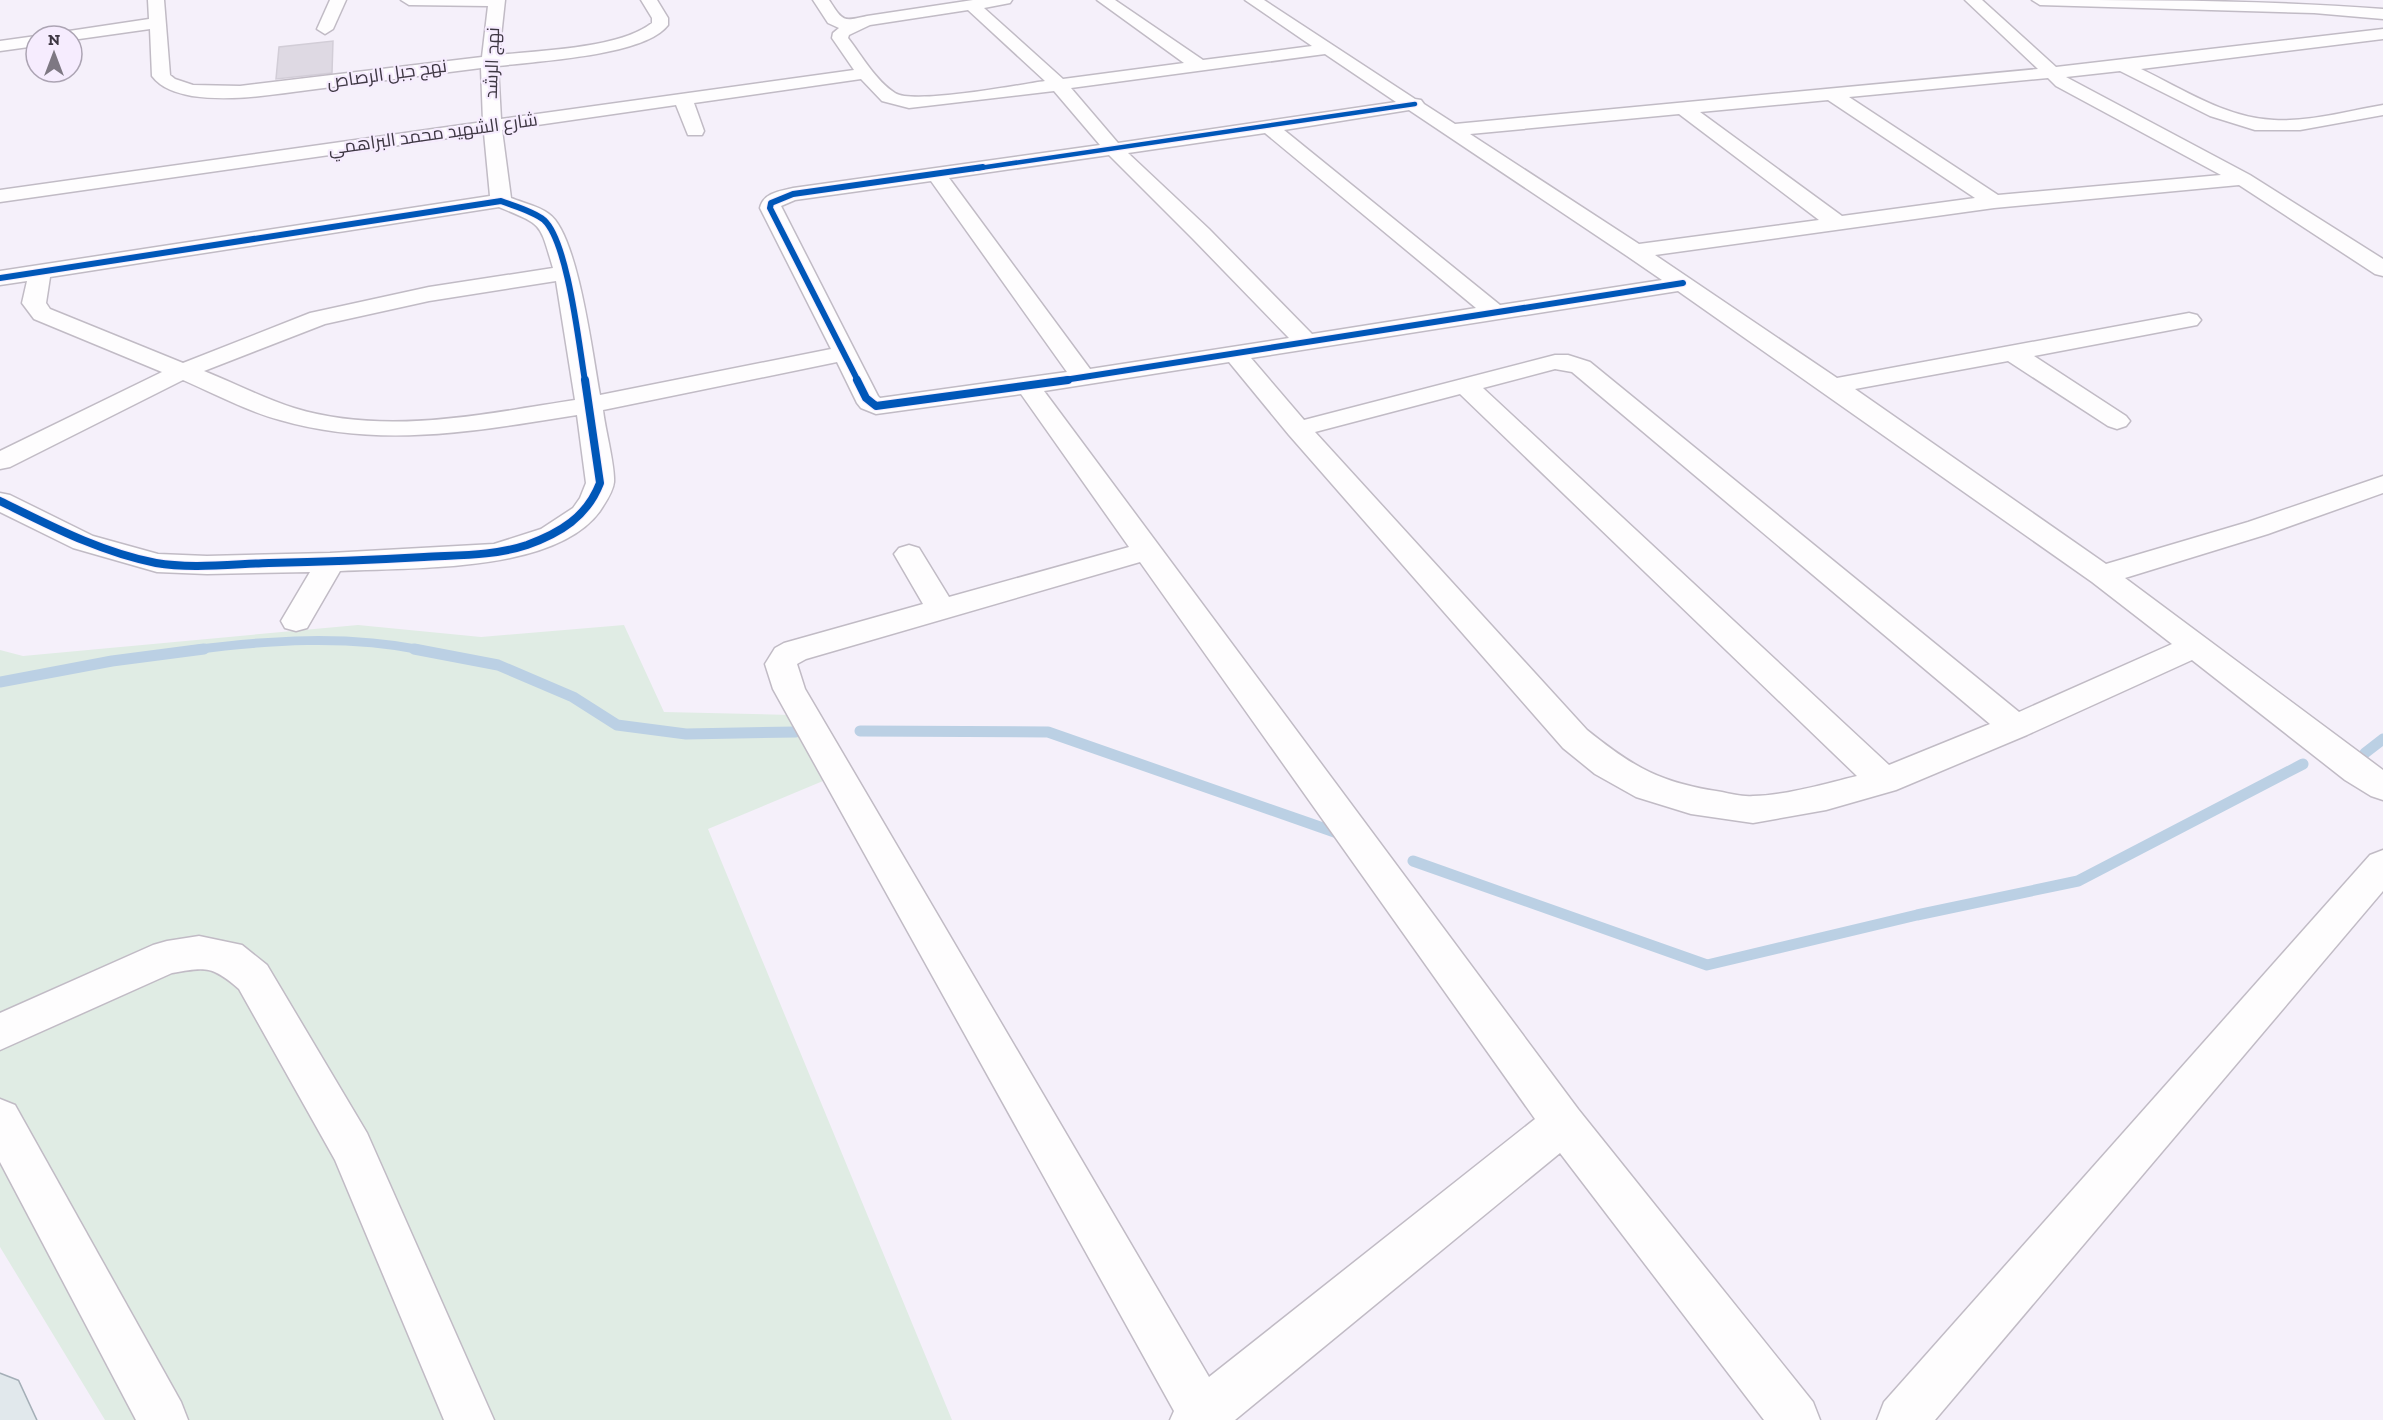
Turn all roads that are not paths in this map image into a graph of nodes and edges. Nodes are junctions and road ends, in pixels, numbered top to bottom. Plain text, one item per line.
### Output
1 (156, 0) edge
2 (339, 0) edge
3 (409, 0) edge
4 (496, 0) edge
5 (649, 0) edge
6 (821, 0) edge
7 (1004, 0) edge
8 (1105, 0) edge
9 (1253, 0) edge
10 (1973, 0) edge
11 (2040, 0) edge
12 (2262, 0) edge
13 (972, 5) junction
14 (2383, 8) edge
15 (2383, 14) edge
16 (158, 23) junction
17 (851, 27) junction
18 (325, 29) dead end
19 (84, 34) edge
20 (2383, 34) edge
21 (2348, 40) junction
22 (24, 43) edge
23 (0, 46) edge
24 (1328, 49) junction
25 (2383, 53) edge
26 (489, 61) junction
27 (1200, 66) junction
28 (2122, 66) junction
29 (2049, 72) junction
30 (867, 73) junction
31 (1059, 85) junction
32 (1830, 93) junction
33 (683, 99) junction
34 (1414, 104) junction
35 (1682, 107) junction
36 (2383, 110) edge
37 (492, 125) junction
38 (1269, 128) junction
39 (1453, 130) junction
40 (695, 131) dead end
41 (1113, 148) junction
42 (936, 174) junction
43 (2243, 179) junction
44 (0, 196) edge
45 (501, 201) junction
46 (1994, 202) junction
47 (1838, 223) junction
48 (1635, 250) junction
49 (2383, 269) edge
50 (40, 272) junction
51 (566, 273) junction
52 (0, 278) edge
53 (1683, 283) junction
54 (1496, 313) junction
55 (2188, 320) dead end
56 (1306, 342) junction
57 (845, 353) junction
58 (2013, 353) junction
59 (1235, 354) junction
60 (181, 372) junction
61 (1083, 377) junction
62 (1465, 385) junction
63 (1028, 386) junction
64 (1833, 386) junction
65 (589, 405) junction
66 (2117, 421) dead end
67 (1298, 429) junction
68 (0, 461) edge
69 (2383, 484) edge
70 (0, 501) edge
71 (1147, 551) junction
72 (909, 554) dead end
73 (330, 562) junction
74 (2102, 575) junction
75 (942, 610) junction
76 (296, 621) dead end
77 (2196, 646) junction
78 (2014, 727) junction
79 (1884, 781) junction
80 (2383, 787) edge
81 (2383, 865) edge
82 (0, 1032) edge
83 (0, 1119) edge
84 (1563, 1123) junction
85 (0, 1399) edge
86 (1199, 1417) edge
87 (11, 1420) edge
88 (163, 1420) edge
89 (469, 1420) edge
90 (1795, 1420) edge
91 (1902, 1420) edge

1 - 16 street, نهج جبل الرصاص
2 - 18 street
3 - 4 street
4 - 26 street, نهج الرشد
5 - 26 street, نهج جبل الرصاص
6 - 17 street
7 - 13 street
8 - 27 street
9 - 24 street
10 - 29 street
11 - 15 street
12 - 14 street
13 - 17 street
13 - 31 street
16 - 19 street
16 - 26 street, نهج جبل الرصاص
17 - 30 street
20 - 21 street
21 - 25 street
21 - 28 street
22 - 23 street
24 - 27 street
24 - 34 street
26 - 37 street, نهج الرشد
27 - 31 street
28 - 29 street
28 - 36 street
29 - 32 street
29 - 43 street
30 - 31 street
30 - 33 street, شارع الشهيد محمد البراهمي
31 - 41 street
32 - 35 street
32 - 46 street
33 - 37 street, شارع الشهيد محمد البراهمي
33 - 40 street
34 - 38 street
34 - 39 street
35 - 39 street
35 - 47 street
37 - 44 street, شارع الشهيد محمد البراهمي
37 - 45 street, نهج الرشد
38 - 41 street
38 - 54 street
39 - 48 street
41 - 42 street
41 - 56 street
42 - 57 street
42 - 61 street
43 - 46 street
43 - 49 street
45 - 50 street
45 - 51 street
46 - 47 street
47 - 48 street
48 - 53 street
50 - 52 street
50 - 60 street
51 - 60 street
51 - 65 street
53 - 54 street
53 - 64 street
54 - 56 street
55 - 58 street
56 - 59 street
57 - 63 street
57 - 65 street
58 - 64 street
58 - 66 street
59 - 61 street
59 - 67 street
60 - 65 street
60 - 68 street
61 - 63 street
62 - 67 street
62 - 78 street
62 - 79 street
63 - 71 street
64 - 74 street
65 - 73 street
67 - 79 street
69 - 74 street
70 - 73 street
71 - 75 street
71 - 84 street
72 - 75 street
73 - 76 street
74 - 77 street
75 - 86 street
77 - 78 street
77 - 80 street
78 - 79 street
81 - 91 street
82 - 89 street
83 - 88 street
84 - 86 street
84 - 90 street
85 - 87 main road

